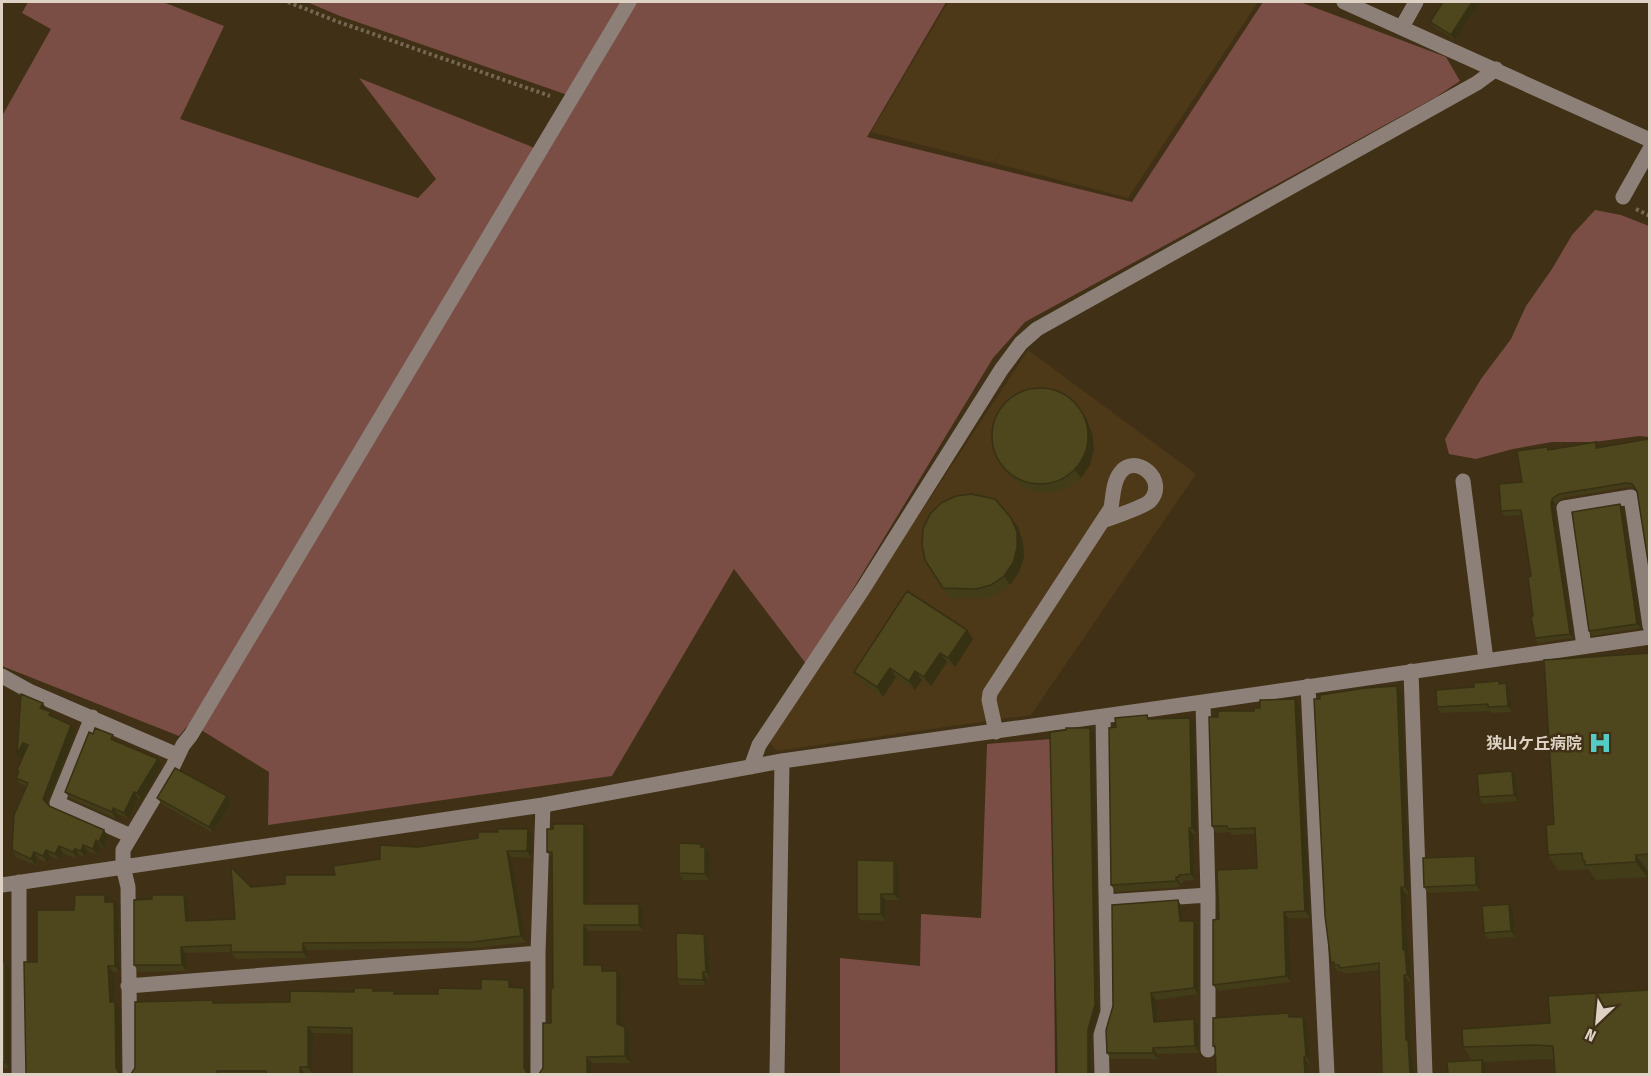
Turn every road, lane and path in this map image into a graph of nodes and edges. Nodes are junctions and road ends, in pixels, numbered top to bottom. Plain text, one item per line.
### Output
1 (288, 2) edge
2 (629, 2) edge
3 (1344, 2) edge
4 (1416, 2) edge
5 (1402, 27) junction
6 (1496, 69) junction
7 (567, 104) junction
8 (1650, 140) edge
9 (1650, 149) edge
10 (1623, 197) dead end
11 (1463, 481) dead end
12 (1103, 521) dead end
13 (1650, 626) edge
14 (1650, 637) edge
15 (1584, 646) junction
16 (1486, 660) junction
17 (1411, 671) junction
18 (2, 676) edge
19 (1308, 686) junction
20 (1203, 702) junction
21 (1102, 716) junction
22 (92, 717) junction
23 (996, 732) junction
24 (177, 755) junction
25 (782, 761) junction
26 (751, 767) junction
27 (543, 805) junction
28 (131, 836) junction
29 (123, 866) junction
30 (19, 882) junction
31 (2, 885) edge
32 (1208, 895) junction
33 (1106, 902) junction
34 (538, 953) junction
35 (128, 986) junction
36 (1208, 1050) dead end
37 (19, 1074) edge
38 (130, 1074) edge
39 (538, 1074) edge
40 (777, 1074) edge
41 (1102, 1074) edge
42 (1327, 1074) edge
43 (1425, 1074) edge

1 - 7 path
2 - 7 street
3 - 5 street
4 - 5 street
5 - 6 street
6 - 8 street
6 - 26 street
7 - 24 street
9 - 10 street
11 - 16 street
12 - 23 street
13 - 15 street
14 - 15 street
15 - 16 street
16 - 17 street
17 - 19 street
17 - 43 street
18 - 22 street
19 - 20 street
19 - 42 street
20 - 21 street
20 - 32 street
21 - 23 street
21 - 33 street
22 - 24 street
22 - 28 street
23 - 25 street
24 - 28 street
25 - 26 street
25 - 40 street
26 - 27 street
27 - 29 street
27 - 34 street
28 - 29 street
29 - 30 street
29 - 35 street
30 - 31 street
30 - 37 street
32 - 33 street
32 - 36 street
33 - 41 street
34 - 35 street
34 - 39 street
35 - 38 street

